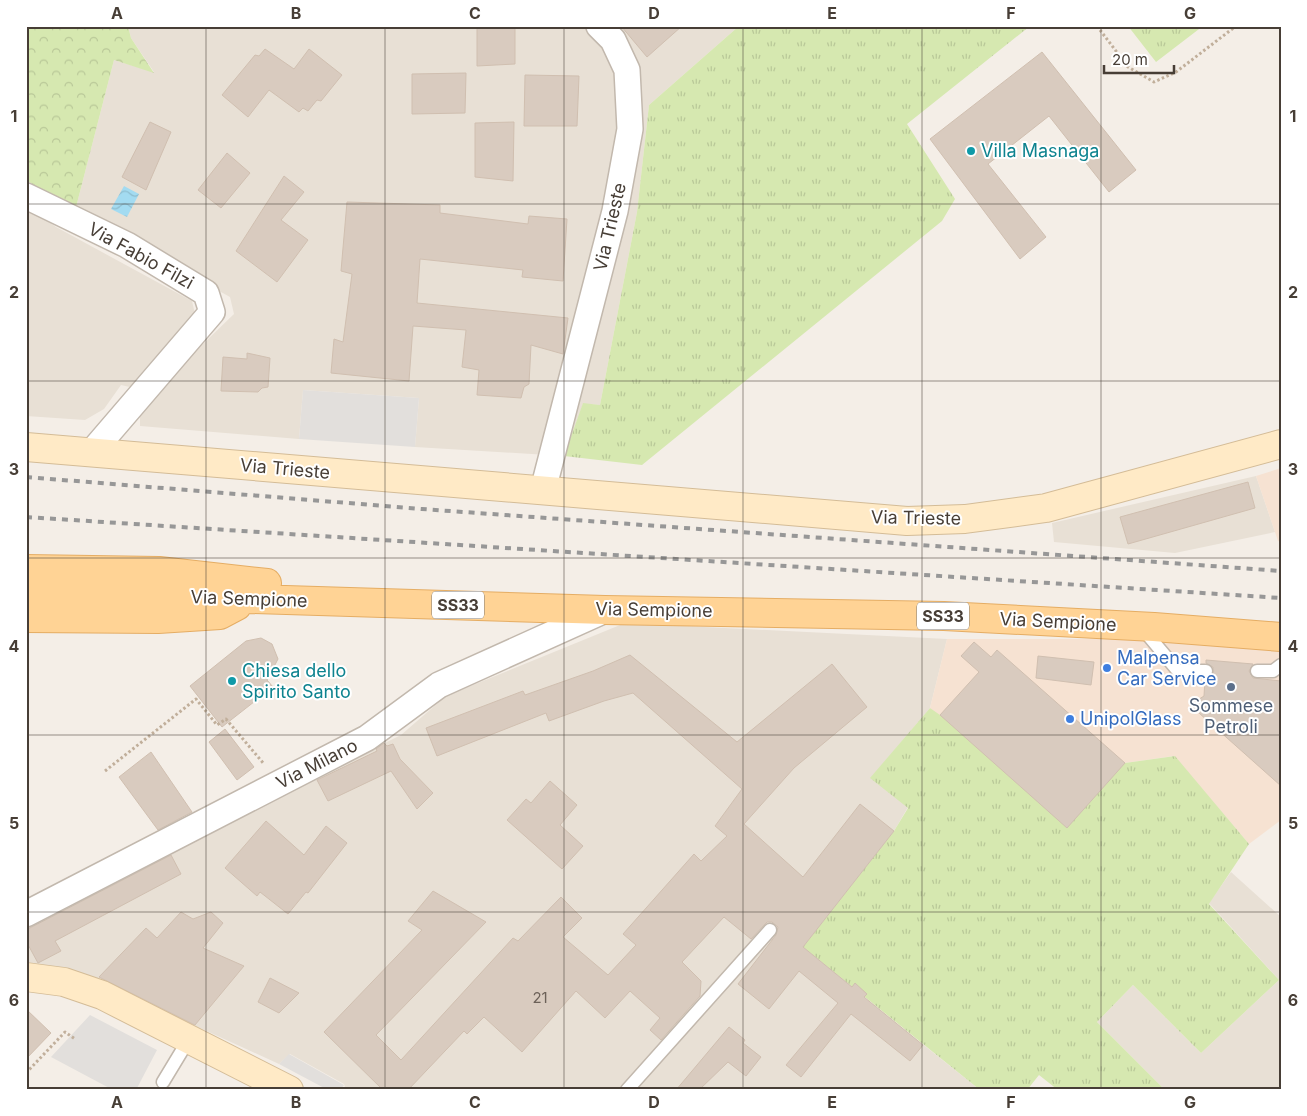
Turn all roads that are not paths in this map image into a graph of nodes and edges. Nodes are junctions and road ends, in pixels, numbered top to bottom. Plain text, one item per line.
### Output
1 (599, 26) edge
2 (26, 196) edge
3 (1281, 444) edge
4 (26, 447) edge
5 (90, 452) junction
6 (543, 490) junction
7 (26, 569) edge
8 (26, 592) edge
9 (250, 599) junction
10 (310, 602) junction
11 (605, 610) junction
12 (26, 618) edge
13 (1140, 626) junction
14 (1281, 637) edge
15 (1281, 665) edge
16 (1206, 671) dead end
17 (1256, 671) dead end
18 (26, 914) edge
19 (770, 930) dead end
20 (26, 978) edge
21 (189, 1039) junction
22 (163, 1082) dead end
23 (290, 1090) edge
24 (628, 1090) edge

1 - 6 street, Via Trieste
2 - 5 street, Via Fabio Filzi
3 - 6 street, Via Trieste
4 - 5 street, Via Trieste
5 - 6 street, Via Trieste
7 - 10 main road
8 - 9 main road, Via Sempione / SS33
9 - 10 main road, Via Sempione / SS33
9 - 12 main road
10 - 11 main road, Via Sempione / SS33
11 - 13 main road, Via Sempione / SS33
11 - 18 street, Via Milano
13 - 14 main road, Via Sempione / SS33
13 - 16 lane
15 - 17 lane
19 - 24 lane
20 - 21 street
21 - 22 lane
21 - 23 street

